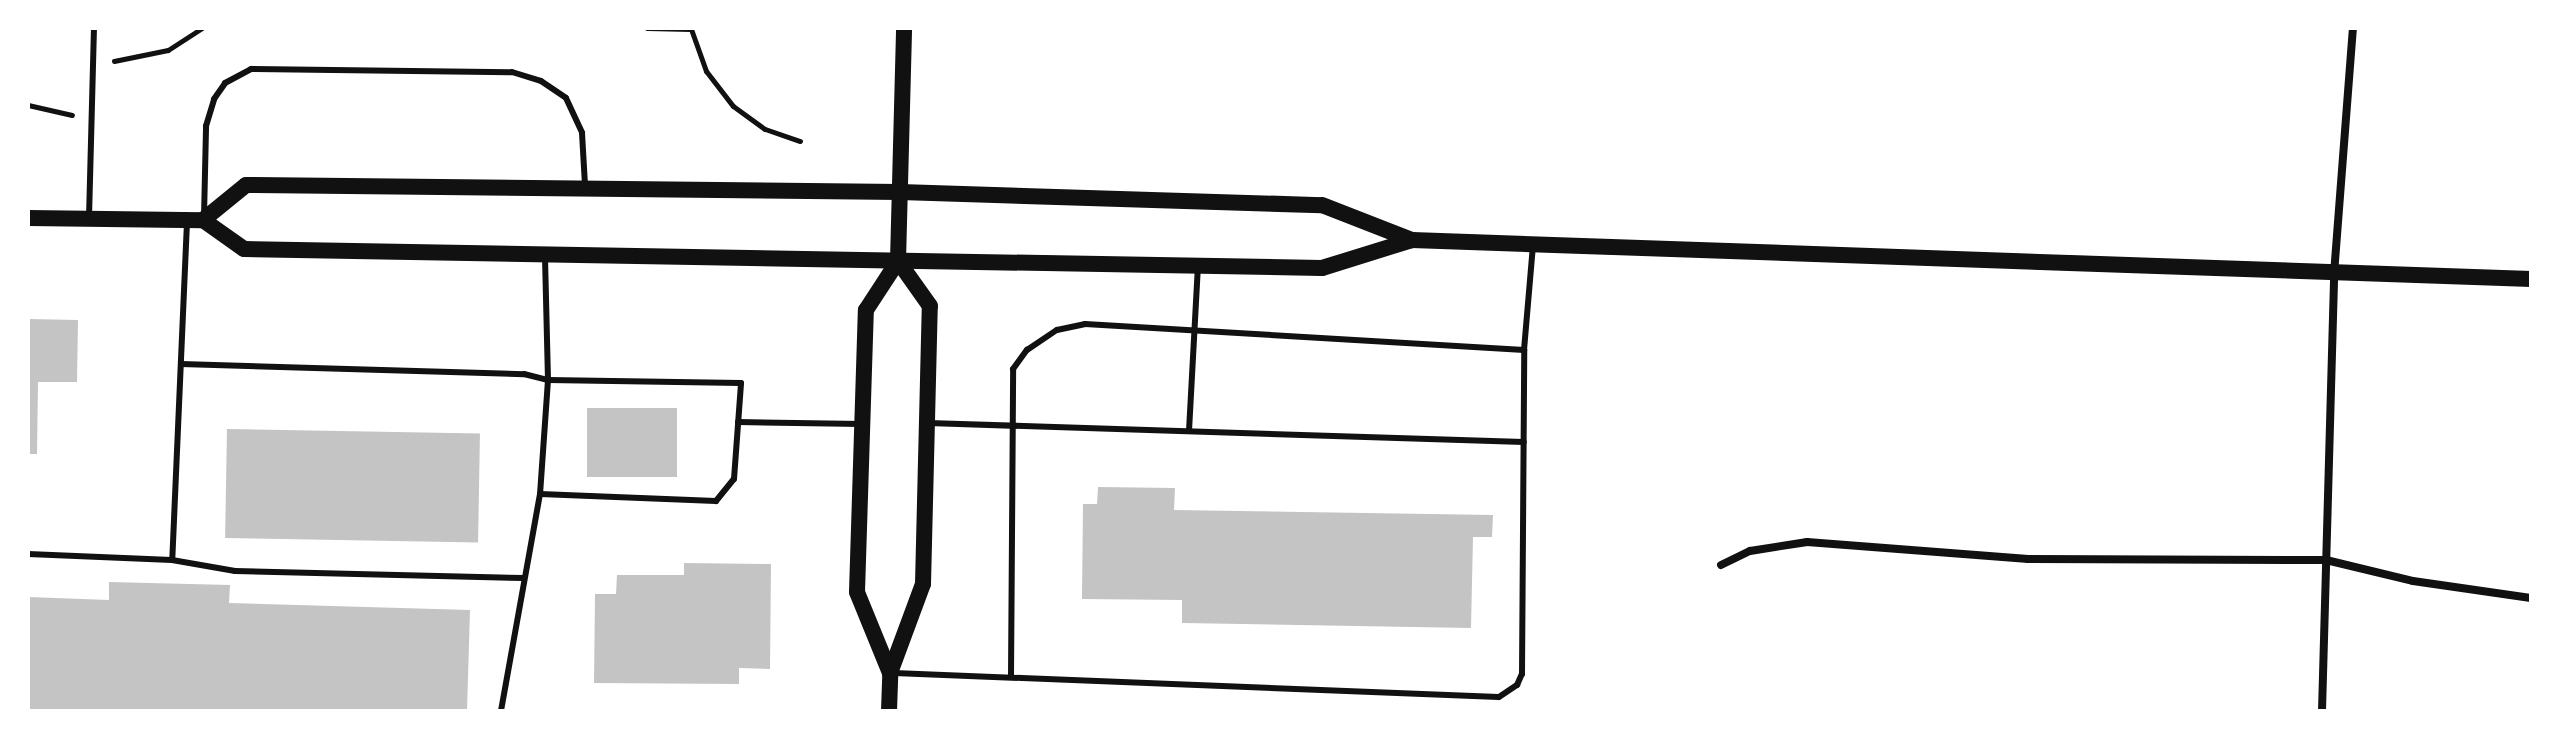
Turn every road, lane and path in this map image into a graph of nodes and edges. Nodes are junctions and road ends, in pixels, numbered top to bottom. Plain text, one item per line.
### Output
1 (94, 28) edge
2 (202, 28) edge
3 (647, 28) edge
4 (691, 28) edge
5 (904, 28) edge
6 (2353, 28) edge
7 (93, 63) junction
8 (800, 141) dead end
9 (586, 189) junction
10 (900, 192) junction
11 (28, 218) edge
12 (89, 218) junction
13 (195, 220) junction
14 (1412, 240) junction
15 (1534, 244) junction
16 (545, 255) junction
17 (898, 261) junction
18 (1198, 266) junction
19 (2334, 274) junction
20 (2531, 279) edge
21 (1195, 331) junction
22 (1524, 350) junction
23 (181, 364) junction
24 (548, 380) junction
25 (738, 422) junction
26 (927, 423) junction
27 (862, 424) junction
28 (1011, 427) junction
29 (1189, 431) junction
30 (1524, 442) junction
31 (540, 494) junction
32 (28, 554) edge
33 (172, 560) junction
34 (2326, 560) junction
35 (1721, 565) dead end
36 (524, 578) junction
37 (2531, 598) edge
38 (890, 673) junction
39 (1011, 677) junction
40 (501, 711) edge
41 (889, 711) edge
42 (2322, 711) edge

1 - 7 lane
2 - 7 path
3 - 4 path
4 - 8 path
5 - 10 main road
6 - 19 street
7 - 12 lane
9 - 10 main road
9 - 13 main road
9 - 13 lane
10 - 14 main road
10 - 17 main road
11 - 12 main road
12 - 13 main road
13 - 16 main road
13 - 23 lane
14 - 15 main road
14 - 18 main road
15 - 19 main road
15 - 22 lane
16 - 17 main road
16 - 24 lane
17 - 18 main road
17 - 26 main road
17 - 27 main road
18 - 21 lane
19 - 20 main road
19 - 34 street
21 - 22 lane
21 - 28 lane
21 - 29 lane
22 - 30 lane
23 - 24 lane
23 - 33 lane
24 - 25 lane
24 - 31 lane
25 - 27 lane
25 - 31 lane
26 - 28 lane
26 - 38 main road
27 - 38 main road
28 - 29 lane
28 - 39 lane
29 - 30 lane
30 - 39 lane
31 - 36 lane
32 - 33 lane
33 - 36 lane
34 - 35 street
34 - 37 street
34 - 42 street
36 - 40 lane
38 - 39 lane
38 - 41 main road

